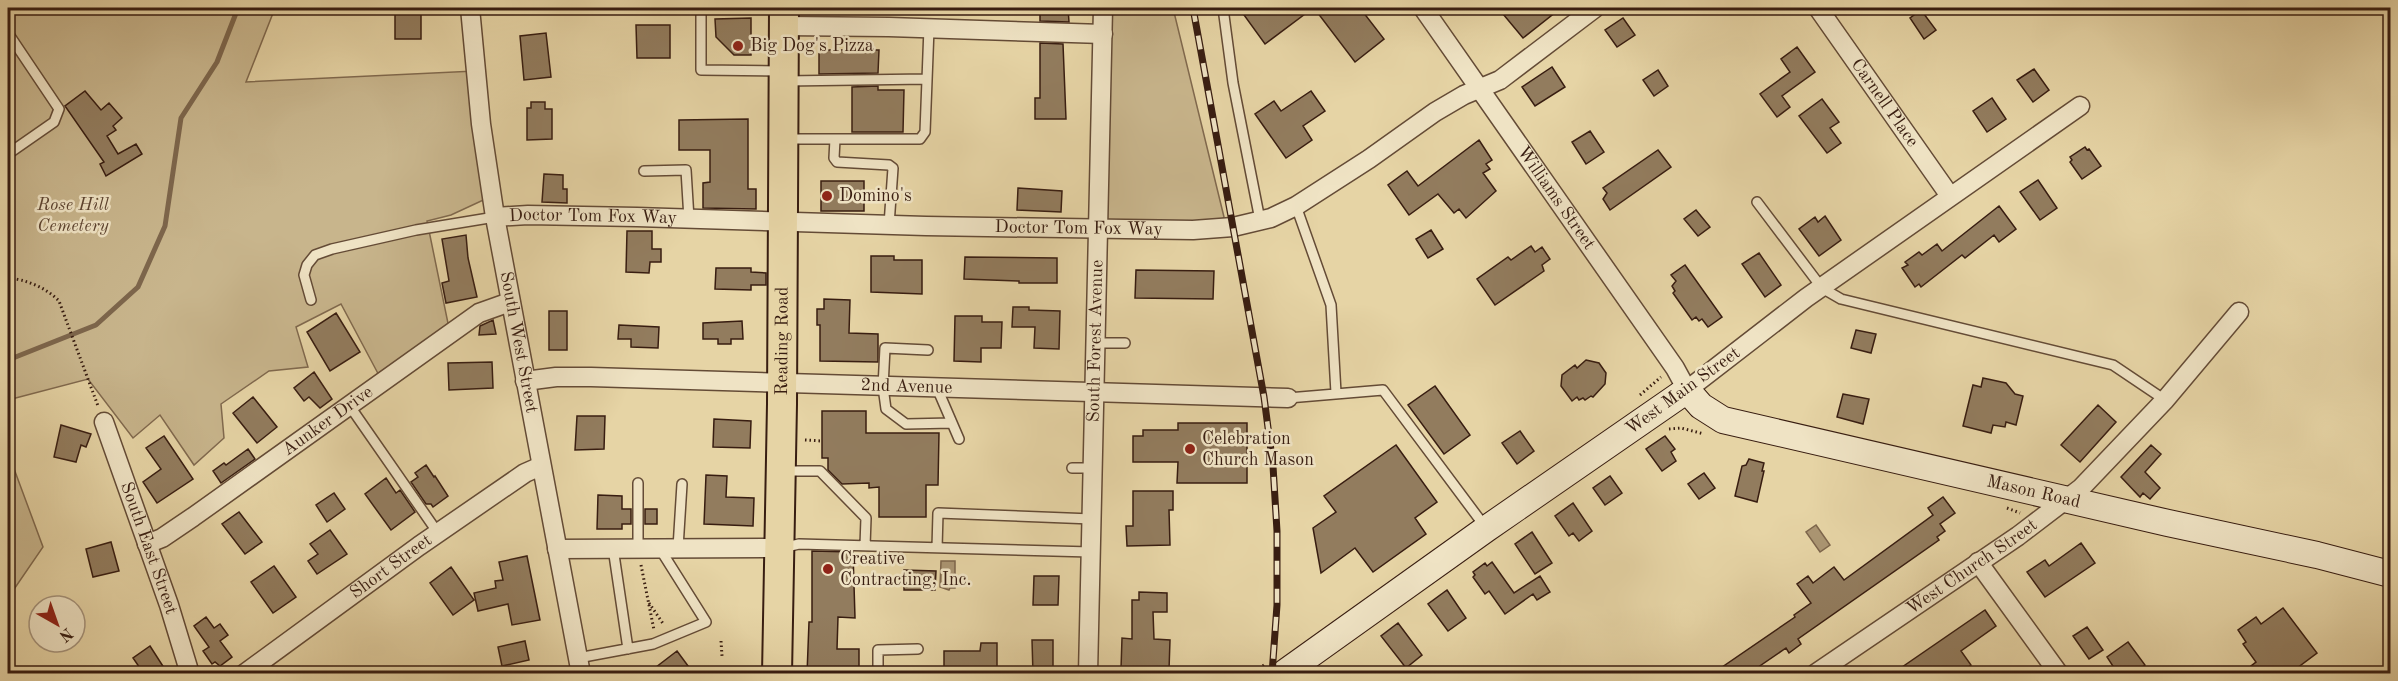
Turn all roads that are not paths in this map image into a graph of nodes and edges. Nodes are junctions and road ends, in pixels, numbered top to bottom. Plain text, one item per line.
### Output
1 (470, 8) edge
2 (701, 8) edge
3 (1103, 8) edge
4 (1223, 8) edge
5 (1424, 8) edge
6 (1595, 8) edge
7 (1818, 8) edge
8 (784, 17) edge
9 (929, 28) junction
10 (8, 33) edge
11 (1103, 34) junction
12 (784, 76) junction
13 (927, 80) junction
14 (1479, 90) junction
15 (2080, 106) dead end
16 (783, 139) junction
17 (835, 139) junction
18 (8, 154) edge
19 (644, 171) dead end
20 (1950, 196) junction
21 (1757, 202) dead end
22 (1296, 206) junction
23 (495, 217) junction
24 (689, 219) junction
25 (1260, 220) junction
26 (783, 221) junction
27 (894, 225) junction
28 (1099, 229) junction
29 (1822, 288) junction
30 (311, 300) dead end
31 (510, 302) junction
32 (2239, 312) dead end
33 (1125, 343) dead end
34 (1096, 344) junction
35 (928, 350) dead end
36 (525, 381) junction
37 (782, 383) junction
38 (883, 387) junction
39 (938, 388) junction
40 (1687, 390) junction
41 (1095, 393) junction
42 (1336, 393) junction
43 (1288, 398) joint
44 (2165, 400) junction
45 (349, 405) junction
46 (104, 422) road end
47 (952, 423) junction
48 (959, 439) dead end
49 (541, 466) junction
50 (1072, 468) dead end
51 (1094, 468) junction
52 (781, 471) junction
53 (638, 483) dead end
54 (682, 484) dead end
55 (2067, 500) junction
56 (1092, 519) junction
57 (1486, 529) junction
58 (438, 534) junction
59 (147, 544) junction
60 (865, 546) junction
61 (613, 548) junction
62 (659, 548) junction
63 (678, 548) junction
64 (780, 548) junction
65 (937, 548) junction
66 (557, 549) junction
67 (1091, 552) junction
68 (639, 554) junction
69 (1978, 562) junction
70 (2391, 574) edge
71 (628, 649) junction
72 (918, 649) dead end
73 (580, 666) edge
74 (190, 674) edge
75 (244, 674) edge
76 (777, 674) edge
77 (878, 674) edge
78 (1088, 674) edge
79 (1283, 674) edge
80 (1815, 674) edge
81 (2059, 674) edge

1 - 23 street, South West Street
2 - 12 lane
3 - 11 street, South Forest Avenue
4 - 25 lane
5 - 14 street, Williams Street
6 - 14 street, Doctor Tom Fox Way
7 - 20 street, Carnell Place
8 - 9 street
8 - 12 main road, Reading Road
9 - 11 street
9 - 13 lane
10 - 18 lane
11 - 28 street, South Forest Avenue
12 - 13 lane
12 - 16 main road, Reading Road
13 - 17 lane
14 - 22 street, Doctor Tom Fox Way
14 - 40 street, Williams Street
15 - 20 street, West Main Street
16 - 17 lane
16 - 26 main road, Reading Road
17 - 27 lane
19 - 24 lane
20 - 29 street, West Main Street
21 - 29 lane
22 - 25 street, Doctor Tom Fox Way
22 - 42 lane
23 - 24 street, Doctor Tom Fox Way
23 - 30 lane
23 - 31 street, South West Street
24 - 26 street, Doctor Tom Fox Way
25 - 28 street, Doctor Tom Fox Way
26 - 27 street, Doctor Tom Fox Way
26 - 37 main road, Reading Road
27 - 28 street, Doctor Tom Fox Way
28 - 34 street, South Forest Avenue
29 - 40 street, West Main Street
29 - 44 lane
31 - 36 street, South West Street
31 - 45 street, Aunker Drive
32 - 44 street, West Church Street
33 - 34 lane
34 - 41 street, South Forest Avenue
35 - 38 lane
36 - 37 street, 2nd Avenue
36 - 49 street, South West Street
37 - 38 street, 2nd Avenue
37 - 52 main road, Reading Road
38 - 39 street, 2nd Avenue
38 - 47 lane
39 - 41 street, 2nd Avenue
39 - 47 lane
40 - 55 main road, Mason Road
40 - 57 main road, West Main Street
41 - 43 street, 2nd Avenue
41 - 51 street, South Forest Avenue
42 - 43 lane
42 - 57 lane
44 - 55 street, West Church Street
45 - 58 lane
45 - 59 street, Aunker Drive
46 - 59 street, South East Street
47 - 48 lane
49 - 58 street, Short Street
49 - 66 street, South West Street
50 - 51 lane
51 - 56 street, South Forest Avenue
52 - 60 lane
52 - 64 main road, Reading Road
53 - 68 lane
54 - 63 lane
55 - 69 street, West Church Street
55 - 70 main road, Mason Road
56 - 65 lane
56 - 67 street, South Forest Avenue
57 - 79 main road, West Main Street
58 - 75 street, Short Street
59 - 74 street, South East Street
60 - 64 lane
60 - 65 lane
61 - 66 street
61 - 68 street
61 - 71 lane
62 - 63 street
62 - 68 street
62 - 71 lane
63 - 64 street
64 - 76 main road, Reading Road
65 - 67 lane
66 - 73 street, South West Street
67 - 78 street, South Forest Avenue
69 - 80 street, West Church Street
69 - 81 street
71 - 73 lane
72 - 77 lane

